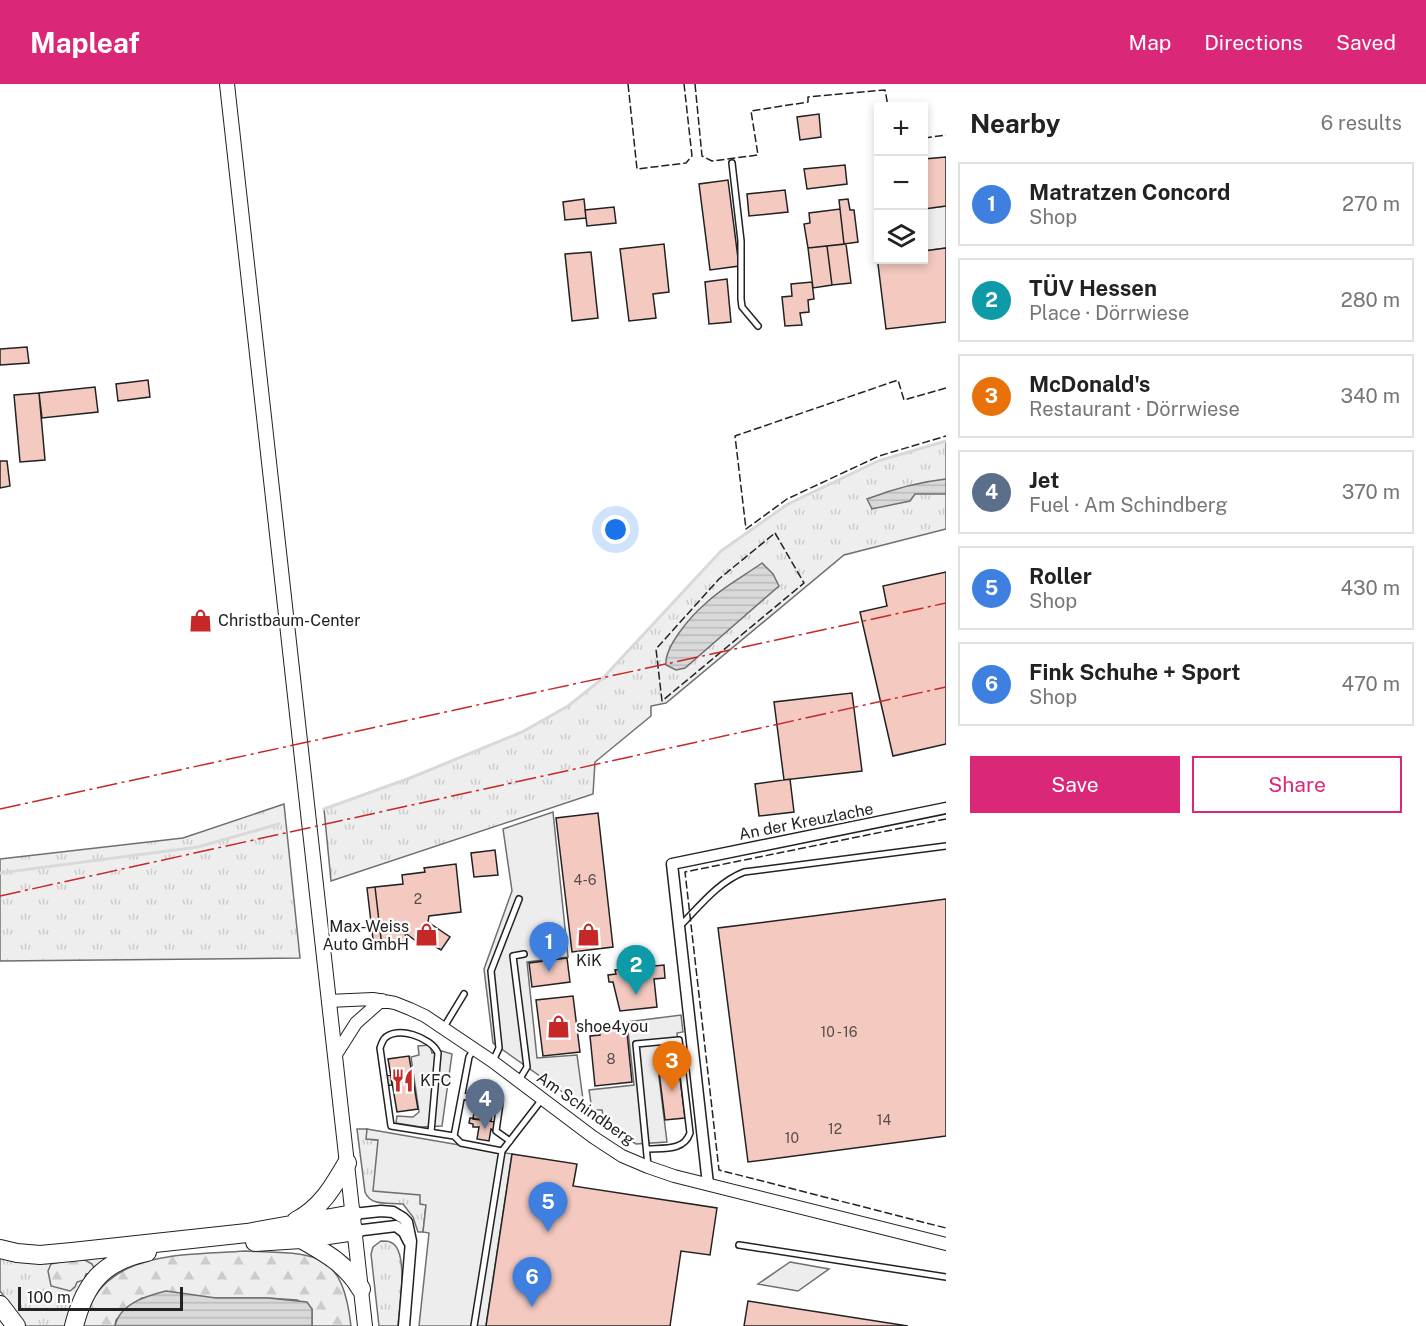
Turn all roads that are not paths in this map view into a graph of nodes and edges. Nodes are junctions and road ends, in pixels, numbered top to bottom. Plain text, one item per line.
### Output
1 (227, 84) edge
2 (732, 163) dead end
3 (758, 326) dead end
4 (946, 808) edge
5 (946, 846) edge
6 (519, 899) dead end
7 (680, 927) junction
8 (525, 954) dead end
9 (464, 994) dead end
10 (382, 1000) junction
11 (328, 1001) junction
12 (443, 1029) junction
13 (474, 1049) junction
14 (335, 1056) junction
15 (492, 1061) junction
16 (519, 1080) junction
17 (462, 1096) junction
18 (543, 1098) junction
19 (432, 1132) junction
20 (454, 1136) junction
21 (510, 1141) junction
22 (648, 1149) junction
23 (502, 1151) junction
24 (347, 1163) junction
25 (648, 1167) junction
26 (708, 1184) junction
27 (354, 1222) junction
28 (286, 1227) junction
29 (301, 1239) junction
30 (946, 1244) edge
31 (739, 1245) dead end
32 (411, 1248) junction
33 (0, 1249) edge
34 (946, 1277) edge
35 (361, 1289) junction
36 (0, 1305) edge
37 (16, 1326) edge
38 (74, 1326) edge
39 (365, 1326) edge
40 (404, 1326) edge
41 (474, 1326) edge

1 - 11 main road
2 - 3 lane
4 - 7 street, An der Kreuzlache
5 - 7 lane
6 - 15 lane
7 - 26 street
8 - 16 lane
9 - 12 lane
10 - 11 street, Am Schindberg
10 - 12 street, Am Schindberg
10 - 14 street
11 - 14 main road
12 - 13 street, Am Schindberg
13 - 15 street, Am Schindberg
13 - 17 lane
14 - 24 main road
15 - 16 street, Am Schindberg
16 - 18 street, Am Schindberg
17 - 20 lane
17 - 21 lane
18 - 21 lane
18 - 25 street, Am Schindberg
19 - 19 lane
19 - 20 lane
20 - 23 lane
21 - 23 lane
22 - 22 lane
22 - 25 lane
23 - 41 lane
24 - 27 main road
24 - 28 highway
25 - 26 street, Am Schindberg
26 - 30 street, Am Schindberg
27 - 28 highway
27 - 29 highway
27 - 32 street
27 - 32 street
27 - 35 main road
28 - 33 highway
29 - 35 highway
29 - 38 highway
31 - 34 lane
32 - 40 street
35 - 39 main road
36 - 37 highway

